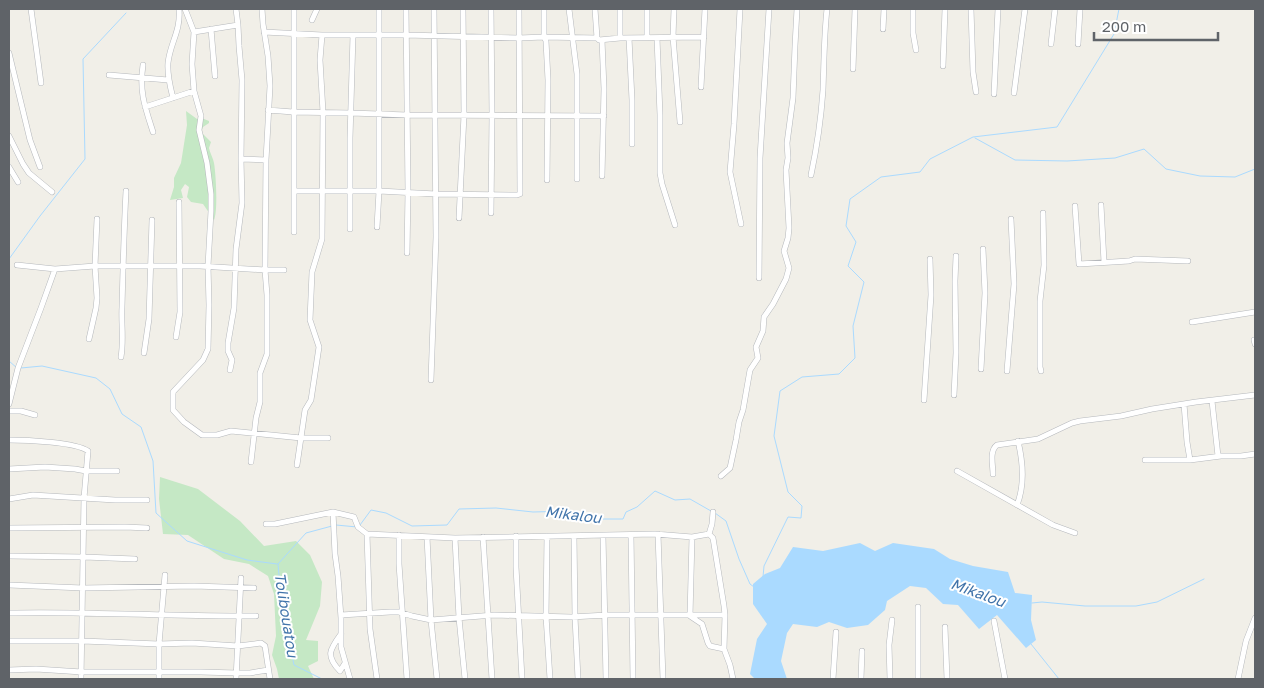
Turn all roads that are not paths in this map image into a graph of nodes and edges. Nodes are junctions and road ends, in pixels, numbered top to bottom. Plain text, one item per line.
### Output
1 (31, 9) edge
2 (179, 9) edge
3 (185, 9) edge
4 (236, 9) edge
5 (262, 9) edge
6 (294, 9) edge
7 (317, 9) edge
8 (379, 9) edge
9 (406, 9) edge
10 (434, 9) edge
11 (463, 9) edge
12 (491, 9) edge
13 (519, 9) edge
14 (544, 9) edge
15 (569, 9) edge
16 (595, 9) edge
17 (620, 9) edge
18 (647, 9) edge
19 (674, 9) edge
20 (705, 9) edge
21 (740, 9) edge
22 (769, 9) edge
23 (797, 9) edge
24 (827, 9) edge
25 (855, 9) edge
26 (884, 9) edge
27 (913, 9) edge
28 (945, 9) edge
29 (971, 9) edge
30 (998, 9) edge
31 (1025, 9) edge
32 (1055, 9) edge
33 (1080, 9) edge
34 (312, 20) dead end
35 (238, 25) junction
36 (211, 29) junction
37 (883, 29) dead end
38 (194, 32) junction
39 (264, 32) junction
40 (294, 33) junction
41 (322, 35) junction
42 (353, 35) junction
43 (379, 35) junction
44 (406, 35) junction
45 (435, 35) junction
46 (463, 36) junction
47 (491, 37) junction
48 (544, 37) junction
49 (572, 37) junction
50 (647, 37) junction
51 (673, 37) junction
52 (704, 37) junction
53 (519, 38) junction
54 (620, 38) junction
55 (630, 38) junction
56 (657, 38) junction
57 (600, 39) junction
58 (1051, 44) dead end
59 (1078, 44) dead end
60 (916, 50) dead end
61 (9, 53) edge
62 (143, 65) dead end
63 (943, 66) dead end
64 (853, 69) dead end
65 (109, 75) dead end
66 (215, 76) dead end
67 (142, 78) junction
68 (168, 80) junction
69 (40, 83) dead end
70 (701, 87) dead end
71 (194, 92) junction
72 (976, 92) dead end
73 (1014, 93) dead end
74 (994, 94) dead end
75 (173, 98) junction
76 (145, 107) junction
77 (268, 110) junction
78 (293, 112) junction
79 (323, 112) junction
80 (351, 113) junction
81 (379, 114) junction
82 (408, 115) junction
83 (464, 115) junction
84 (492, 115) junction
85 (435, 116) junction
86 (520, 116) junction
87 (548, 116) junction
88 (577, 116) junction
89 (604, 116) junction
90 (680, 122) dead end
91 (153, 132) dead end
92 (9, 136) edge
93 (632, 144) dead end
94 (240, 160) junction
95 (266, 160) junction
96 (9, 167) edge
97 (40, 167) dead end
98 (811, 174) dead end
99 (602, 176) dead end
100 (577, 179) dead end
101 (548, 180) dead end
102 (18, 182) dead end
103 (323, 190) junction
104 (126, 191) dead end
105 (294, 191) junction
106 (351, 191) junction
107 (379, 191) junction
108 (52, 192) dead end
109 (408, 192) junction
110 (436, 194) junction
111 (460, 194) junction
112 (491, 194) junction
113 (179, 202) dead end
114 (1102, 205) dead end
115 (1075, 206) dead end
116 (491, 213) dead end
117 (1043, 213) dead end
118 (459, 218) dead end
119 (97, 219) dead end
120 (1011, 219) dead end
121 (152, 220) dead end
122 (742, 224) dead end
123 (675, 225) dead end
124 (377, 227) dead end
125 (350, 230) dead end
126 (294, 232) dead end
127 (983, 249) dead end
128 (407, 253) dead end
129 (956, 256) dead end
130 (930, 258) dead end
131 (1188, 261) dead end
132 (1104, 262) junction
133 (17, 265) dead end
134 (94, 266) junction
135 (180, 266) junction
136 (208, 266) junction
137 (123, 267) junction
138 (150, 267) junction
139 (55, 268) junction
140 (236, 268) junction
141 (265, 270) junction
142 (284, 270) dead end
143 (759, 278) dead end
144 (1255, 312) edge
145 (1192, 322) dead end
146 (176, 337) dead end
147 (89, 338) dead end
148 (144, 353) dead end
149 (121, 357) dead end
150 (981, 369) dead end
151 (230, 370) dead end
152 (1007, 371) dead end
153 (1042, 371) dead end
154 (431, 380) dead end
155 (954, 395) dead end
156 (1255, 395) edge
157 (924, 400) dead end
158 (1212, 401) junction
159 (9, 404) edge
160 (1184, 404) junction
161 (9, 411) edge
162 (35, 415) dead end
163 (254, 434) junction
164 (301, 438) junction
165 (328, 438) dead end
166 (9, 440) edge
167 (1018, 441) junction
168 (1255, 454) edge
169 (1218, 456) junction
170 (1145, 460) dead end
171 (1190, 460) junction
172 (252, 462) dead end
173 (297, 465) dead end
174 (9, 469) edge
175 (86, 471) junction
176 (117, 471) dead end
177 (957, 471) dead end
178 (993, 474) dead end
179 (722, 476) dead end
180 (84, 498) junction
181 (9, 499) edge
182 (147, 500) dead end
183 (1017, 505) junction
184 (333, 512) junction
185 (713, 512) dead end
186 (266, 524) dead end
187 (9, 528) edge
188 (84, 528) junction
189 (147, 528) dead end
190 (1075, 533) dead end
191 (367, 534) junction
192 (658, 534) junction
193 (709, 534) junction
194 (399, 535) junction
195 (631, 535) junction
196 (516, 536) junction
197 (547, 536) junction
198 (574, 536) junction
199 (603, 536) junction
200 (428, 537) junction
201 (483, 537) junction
202 (692, 537) junction
203 (455, 538) junction
204 (9, 556) edge
205 (84, 557) junction
206 (135, 559) dead end
207 (165, 575) dead end
208 (241, 578) dead end
209 (9, 585) edge
210 (164, 587) junction
211 (84, 588) junction
212 (242, 588) junction
213 (254, 588) dead end
214 (918, 607) dead end
215 (9, 613) edge
216 (83, 613) junction
217 (369, 613) junction
218 (403, 613) junction
219 (161, 615) junction
220 (341, 615) junction
221 (725, 615) junction
222 (256, 616) dead end
223 (488, 616) junction
224 (519, 616) junction
225 (546, 616) junction
226 (605, 616) junction
227 (632, 616) junction
228 (661, 616) junction
229 (690, 616) junction
230 (240, 617) junction
231 (575, 617) junction
232 (459, 618) junction
233 (1255, 618) edge
234 (432, 620) junction
235 (892, 620) dead end
236 (994, 621) dead end
237 (945, 628) dead end
238 (836, 632) dead end
239 (341, 633) junction
240 (82, 640) junction
241 (9, 642) edge
242 (159, 644) junction
243 (238, 646) junction
244 (724, 649) junction
245 (862, 650) dead end
246 (345, 663) junction
247 (9, 670) edge
248 (268, 670) junction
249 (82, 672) junction
250 (160, 672) junction
251 (236, 676) edge
252 (81, 679) edge
253 (159, 679) edge
254 (270, 679) edge
255 (350, 679) edge
256 (377, 679) edge
257 (407, 679) edge
258 (437, 679) edge
259 (465, 679) edge
260 (492, 679) edge
261 (522, 679) edge
262 (550, 679) edge
263 (578, 679) edge
264 (606, 679) edge
265 (633, 679) edge
266 (663, 679) edge
267 (733, 679) edge
268 (833, 679) edge
269 (861, 679) edge
270 (890, 679) edge
271 (918, 679) edge
272 (947, 679) edge
273 (1005, 679) edge
274 (1238, 679) edge

1 - 69 street
2 - 68 street
3 - 38 street
4 - 35 street
5 - 39 street
6 - 40 street
7 - 34 street
8 - 43 street
9 - 44 street
10 - 45 street
11 - 46 street
12 - 47 street
13 - 53 street
14 - 48 street
15 - 49 street
16 - 57 street
17 - 54 street
18 - 50 street
19 - 51 street
20 - 52 street
21 - 122 street
22 - 143 street
23 - 179 street
24 - 98 street
25 - 64 street
26 - 37 street
27 - 60 street
28 - 63 street
29 - 72 street
30 - 74 street
31 - 73 street
32 - 58 street
33 - 59 street
35 - 36 street
35 - 94 street
36 - 38 street
36 - 66 street
38 - 71 street
39 - 40 street
39 - 77 street
40 - 41 street
40 - 78 street
41 - 42 street
41 - 79 street
42 - 43 street
42 - 80 street
43 - 44 street
43 - 81 street
44 - 45 street
44 - 82 street
45 - 46 street
45 - 85 street
46 - 47 street
46 - 83 street
47 - 53 street
47 - 84 street
48 - 49 street
48 - 53 street
48 - 87 street
49 - 57 street
49 - 88 street
50 - 55 street
50 - 56 street
51 - 52 street
51 - 56 street
51 - 90 street
52 - 70 street
53 - 86 street
54 - 55 street
54 - 57 street
55 - 93 street
56 - 123 street
57 - 89 street
61 - 97 street
62 - 67 street
65 - 67 street
67 - 68 street
67 - 76 street
68 - 75 street
71 - 75 street
71 - 136 street
75 - 76 street
76 - 91 street
77 - 78 street
77 - 95 street
78 - 79 street
78 - 105 street
79 - 80 street
79 - 103 street
80 - 81 street
80 - 106 street
81 - 82 street
81 - 107 street
82 - 85 street
82 - 109 street
83 - 84 street
83 - 85 street
83 - 111 street
84 - 86 street
84 - 112 street
85 - 110 street
86 - 87 street
86 - 112 street
87 - 88 street
87 - 101 street
88 - 89 street
88 - 100 street
89 - 99 street
92 - 108 street
94 - 95 street
94 - 140 street
95 - 141 street
96 - 102 street
103 - 105 street
103 - 106 street
103 - 164 street
104 - 137 street
105 - 126 street
106 - 107 street
106 - 125 street
107 - 109 street
107 - 124 street
109 - 110 street
109 - 128 street
110 - 111 street
110 - 154 street
111 - 112 street
111 - 118 street
112 - 116 street
113 - 135 street
114 - 132 street
115 - 132 street
117 - 153 street
119 - 134 street
120 - 152 street
121 - 138 street
127 - 150 street
129 - 155 street
130 - 157 street
131 - 132 street
133 - 139 street
134 - 137 street
134 - 139 street
134 - 147 street
135 - 136 street
135 - 138 street
135 - 146 street
136 - 140 street
136 - 163 street
137 - 138 street
137 - 149 street
138 - 148 street
139 - 159 street
140 - 141 street
140 - 151 street
141 - 142 street
141 - 163 street
144 - 145 street
156 - 158 street
158 - 160 street
158 - 169 street
160 - 167 street
160 - 171 street
161 - 162 street
163 - 164 street
163 - 172 street
164 - 165 street
164 - 173 street
166 - 175 street
167 - 178 street
167 - 183 street
168 - 169 street
169 - 171 street
170 - 171 street
174 - 175 street
175 - 176 street
175 - 180 street
177 - 183 street
180 - 181 street
180 - 182 street
180 - 188 street
183 - 190 street
184 - 186 street
184 - 191 street
184 - 220 street
185 - 193 street
187 - 188 street
188 - 189 street
188 - 205 street
191 - 194 street
191 - 217 street
192 - 195 street
192 - 202 street
192 - 228 street
193 - 202 street
193 - 221 street
194 - 200 street
194 - 218 street
195 - 199 street
195 - 227 street
196 - 197 street
196 - 201 street
196 - 224 street
197 - 198 street
197 - 225 street
198 - 199 street
198 - 231 street
199 - 226 street
200 - 203 street
200 - 234 street
201 - 203 street
201 - 223 street
202 - 229 street
203 - 232 street
204 - 205 street
205 - 206 street
205 - 211 street
207 - 210 street
208 - 212 street
209 - 211 street
210 - 211 street
210 - 212 street
210 - 219 street
211 - 216 street
212 - 213 street
212 - 230 street
214 - 271 street
215 - 216 street
216 - 219 street
216 - 240 street
217 - 218 street
217 - 220 street
217 - 256 street
218 - 234 street
218 - 257 street
219 - 230 street
219 - 242 street
220 - 239 street
221 - 229 street
221 - 244 street
222 - 230 street
223 - 224 street
223 - 232 street
223 - 260 street
224 - 225 street
224 - 261 street
225 - 231 street
225 - 262 street
226 - 227 street
226 - 231 street
226 - 264 street
227 - 228 street
227 - 265 street
228 - 229 street
228 - 266 street
229 - 244 street
230 - 243 street
231 - 263 street
232 - 234 street
232 - 259 street
233 - 274 street
234 - 258 street
235 - 270 street
236 - 273 street
237 - 272 street
238 - 268 street
239 - 246 street
239 - 246 street
240 - 241 street
240 - 242 street
240 - 249 street
242 - 243 street
242 - 250 street
243 - 248 street
243 - 251 street
244 - 267 street
245 - 269 street
246 - 255 street
247 - 249 street
248 - 251 street
248 - 254 street
249 - 250 street
249 - 252 street
250 - 251 street
250 - 253 street

